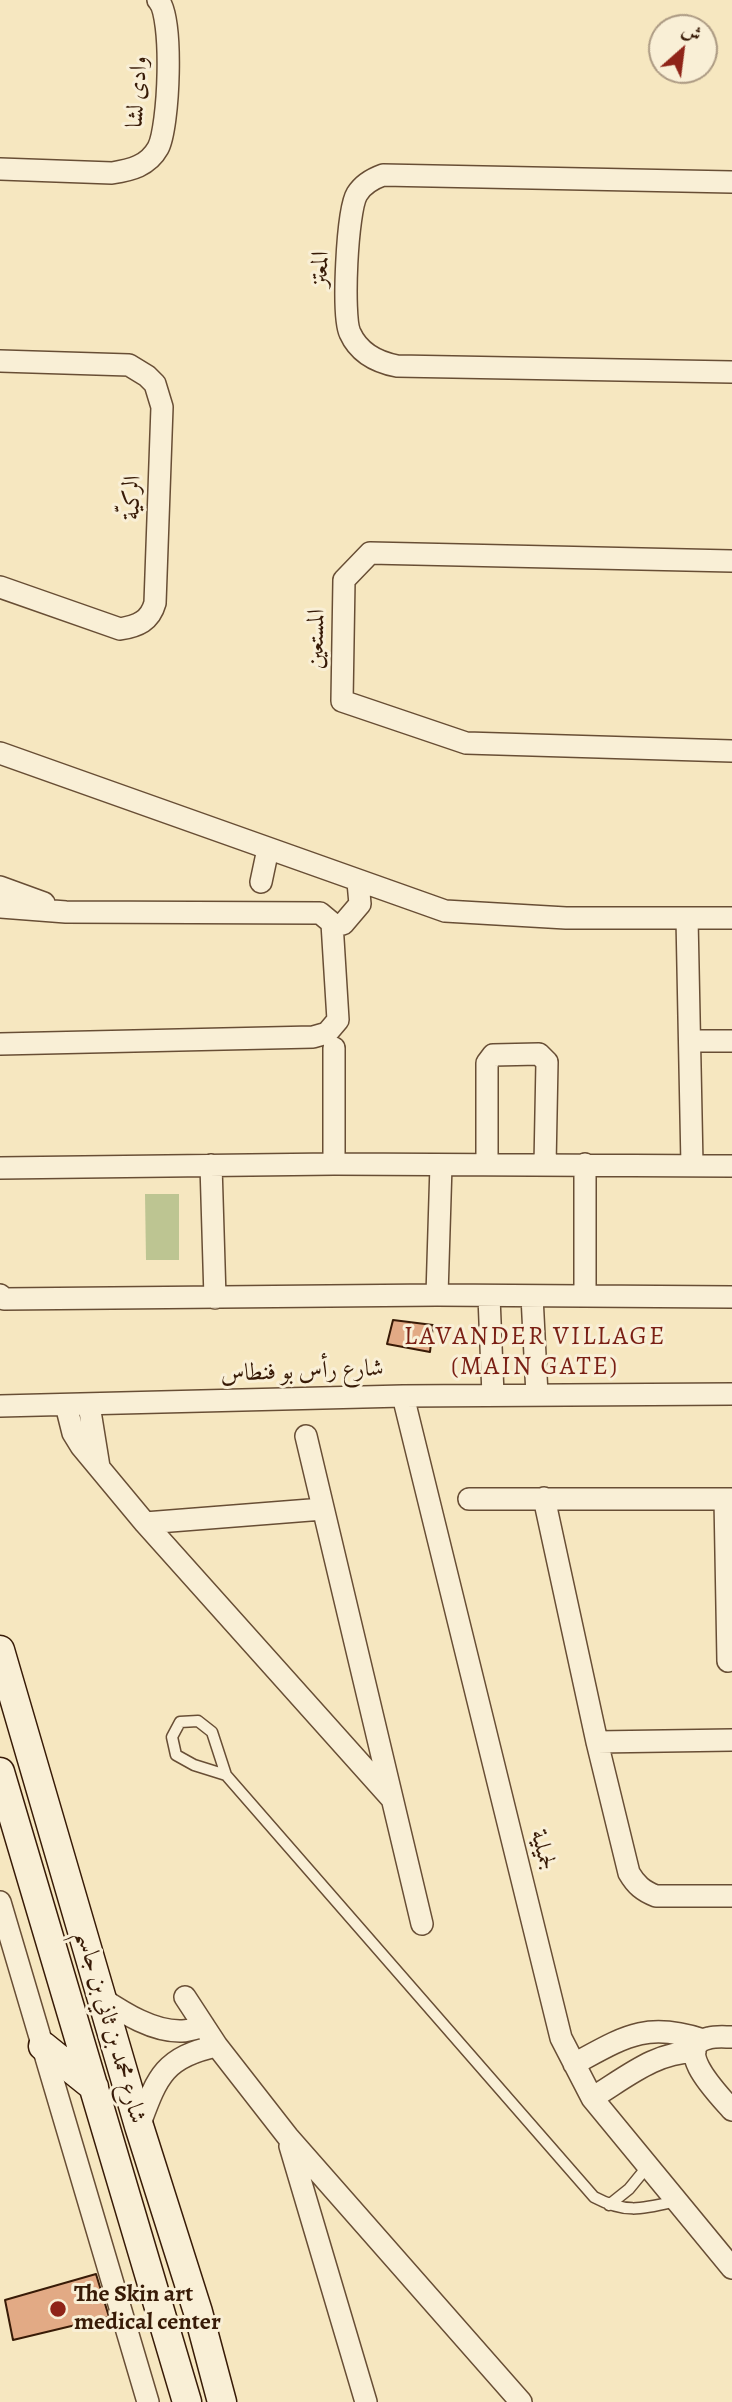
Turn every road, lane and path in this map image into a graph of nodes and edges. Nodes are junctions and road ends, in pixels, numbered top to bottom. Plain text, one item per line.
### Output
1 (158, 0) edge
2 (0, 169) edge
3 (732, 182) edge
4 (0, 360) edge
5 (732, 372) edge
6 (732, 561) edge
7 (0, 587) edge
8 (732, 751) edge
9 (0, 753) edge
10 (268, 849) junction
11 (358, 881) junction
12 (261, 882) dead end
13 (0, 887) edge
14 (0, 906) edge
15 (66, 912) junction
16 (687, 918) junction
17 (732, 918) edge
18 (332, 926) junction
19 (690, 1041) junction
20 (732, 1041) edge
21 (0, 1044) edge
22 (334, 1048) dead end
23 (334, 1164) junction
24 (584, 1164) junction
25 (211, 1165) junction
26 (441, 1165) junction
27 (487, 1165) junction
28 (545, 1165) junction
29 (692, 1165) junction
30 (732, 1166) edge
31 (0, 1168) edge
32 (0, 1295) edge
33 (437, 1296) junction
34 (532, 1296) junction
35 (585, 1296) junction
36 (489, 1297) junction
37 (732, 1297) edge
38 (215, 1298) junction
39 (732, 1394) edge
40 (493, 1395) junction
41 (537, 1395) junction
42 (403, 1396) junction
43 (66, 1405) junction
44 (89, 1405) junction
45 (0, 1406) edge
46 (306, 1436) dead end
47 (99, 1467) junction
48 (544, 1498) junction
49 (469, 1499) dead end
50 (729, 1499) edge
51 (323, 1509) junction
52 (145, 1523) junction
53 (0, 1650) edge
54 (728, 1661) dead end
55 (732, 1740) edge
56 (597, 1742) junction
57 (226, 1775) junction
58 (2, 1788) edge
59 (392, 1799) junction
60 (732, 1896) edge
61 (0, 1902) edge
62 (422, 1924) dead end
63 (7, 1943) edge
64 (186, 1997) dead end
65 (101, 1998) junction
66 (204, 2026) junction
67 (732, 2037) edge
68 (43, 2046) junction
69 (217, 2046) junction
70 (699, 2046) junction
71 (574, 2064) junction
72 (94, 2087) junction
73 (592, 2098) junction
74 (732, 2110) edge
75 (139, 2126) junction
76 (288, 2137) junction
77 (647, 2167) junction
78 (676, 2201) junction
79 (609, 2205) junction
80 (732, 2268) edge
81 (148, 2402) edge
82 (187, 2402) edge
83 (222, 2402) edge
84 (366, 2402) edge
85 (521, 2402) edge

1 - 2 street, وادى لشا
3 - 5 street, المعتز
4 - 7 street, الركيّة
6 - 8 street, المستعين
9 - 10 street
10 - 11 street
10 - 12 street
11 - 16 street
11 - 18 street
13 - 15 street
14 - 15 street
15 - 18 street
16 - 17 street
16 - 19 street
18 - 21 street
19 - 20 street
19 - 29 street
22 - 23 street
23 - 25 street
23 - 26 street
24 - 28 street
24 - 29 street
24 - 35 street
25 - 31 street
25 - 38 street
26 - 27 street
26 - 33 street
27 - 28 street
27 - 28 street
29 - 30 street
32 - 38 street
33 - 36 street
33 - 38 street
34 - 35 street
34 - 36 street
34 - 41 street
35 - 37 street
36 - 40 street
39 - 41 street, شارع رأس بو فنطاس
40 - 41 street, شارع رأس بو فنطاس
40 - 42 street, شارع رأس بو فنطاس
42 - 44 street, شارع رأس بو فنطاس
42 - 71 street, لجميلية
43 - 44 street, شارع رأس بو فنطاس
43 - 45 street, شارع رأس بو فنطاس
43 - 47 street
44 - 47 street
46 - 51 street
47 - 52 street
48 - 49 street
48 - 50 street
48 - 56 street
50 - 54 street
51 - 52 street
51 - 59 street
52 - 59 street
53 - 65 main road, شارع محمد بن ثاني بن جاسم
55 - 56 street
56 - 60 street
57 - 57 lane
57 - 79 lane
58 - 72 main road, شارع محمد بن ثاني بن جاسم
59 - 62 street
61 - 63 street
63 - 68 street
64 - 66 street
65 - 66 street
65 - 75 main road, شارع محمد بن ثاني بن جاسم
66 - 69 street
67 - 70 street
68 - 72 main road
68 - 81 street
69 - 75 street
69 - 76 street
70 - 71 street
70 - 73 street
70 - 74 street
71 - 73 street, لجميلية
72 - 82 main road, شارع محمد بن ثاني بن جاسم
73 - 77 street, لجميلية
75 - 83 main road, شارع محمد بن ثاني بن جاسم
76 - 84 street
76 - 85 street
77 - 78 street, لجميلية
77 - 79 lane
78 - 79 lane
78 - 80 street, لجميلية

